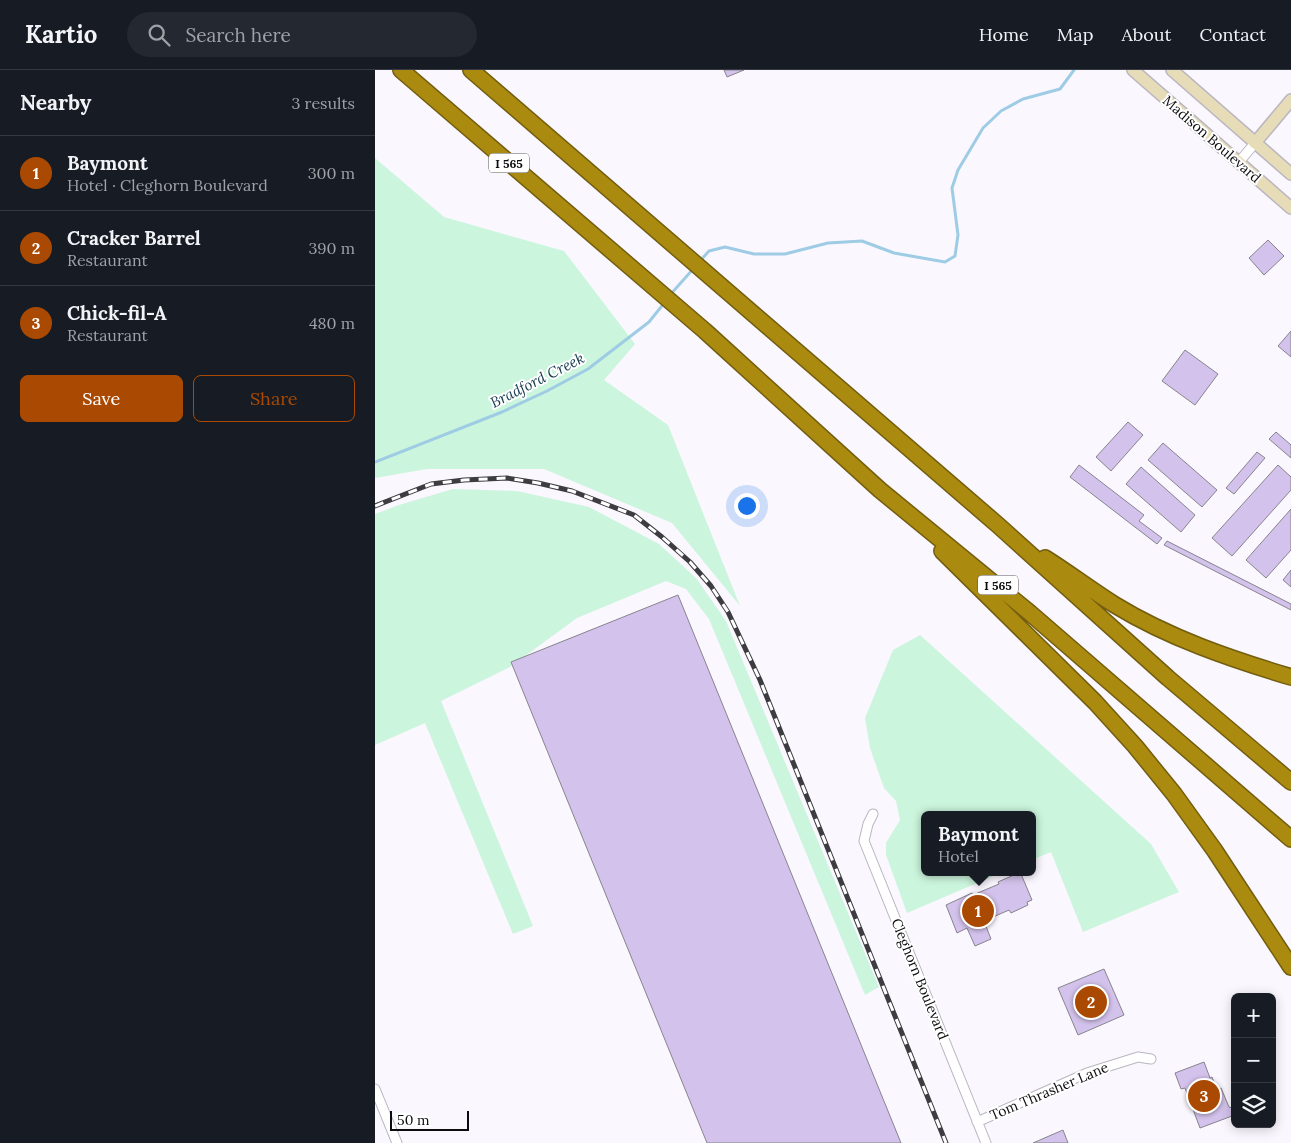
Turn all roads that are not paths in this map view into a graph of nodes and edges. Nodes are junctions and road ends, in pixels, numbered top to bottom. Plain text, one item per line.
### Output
1 (401, 70) edge
2 (471, 70) edge
3 (1133, 70) edge
4 (1172, 70) edge
5 (1291, 100) edge
6 (1255, 143) junction
7 (1239, 162) junction
8 (1291, 174) edge
9 (1291, 208) edge
10 (880, 490) junction
11 (999, 526) junction
12 (1291, 677) edge
13 (1291, 782) edge
14 (873, 814) dead end
15 (1291, 839) edge
16 (1291, 967) edge
17 (1151, 1059) dead end
18 (375, 1090) edge
19 (977, 1122) junction
20 (397, 1143) edge
21 (986, 1143) edge

1 - 10 highway, I 565
2 - 11 highway
3 - 7 main road, Madison Boulevard
4 - 6 main road, Madison Boulevard
5 - 6 main road
6 - 7 street
6 - 8 main road, Madison Boulevard
7 - 9 main road, Madison Boulevard
10 - 15 highway, I 565
10 - 16 highway
11 - 12 highway
11 - 13 highway
14 - 19 street, Cleghorn Boulevard
17 - 19 street, Tom Thrasher Lane
18 - 20 street
19 - 21 street, Cleghorn Boulevard

